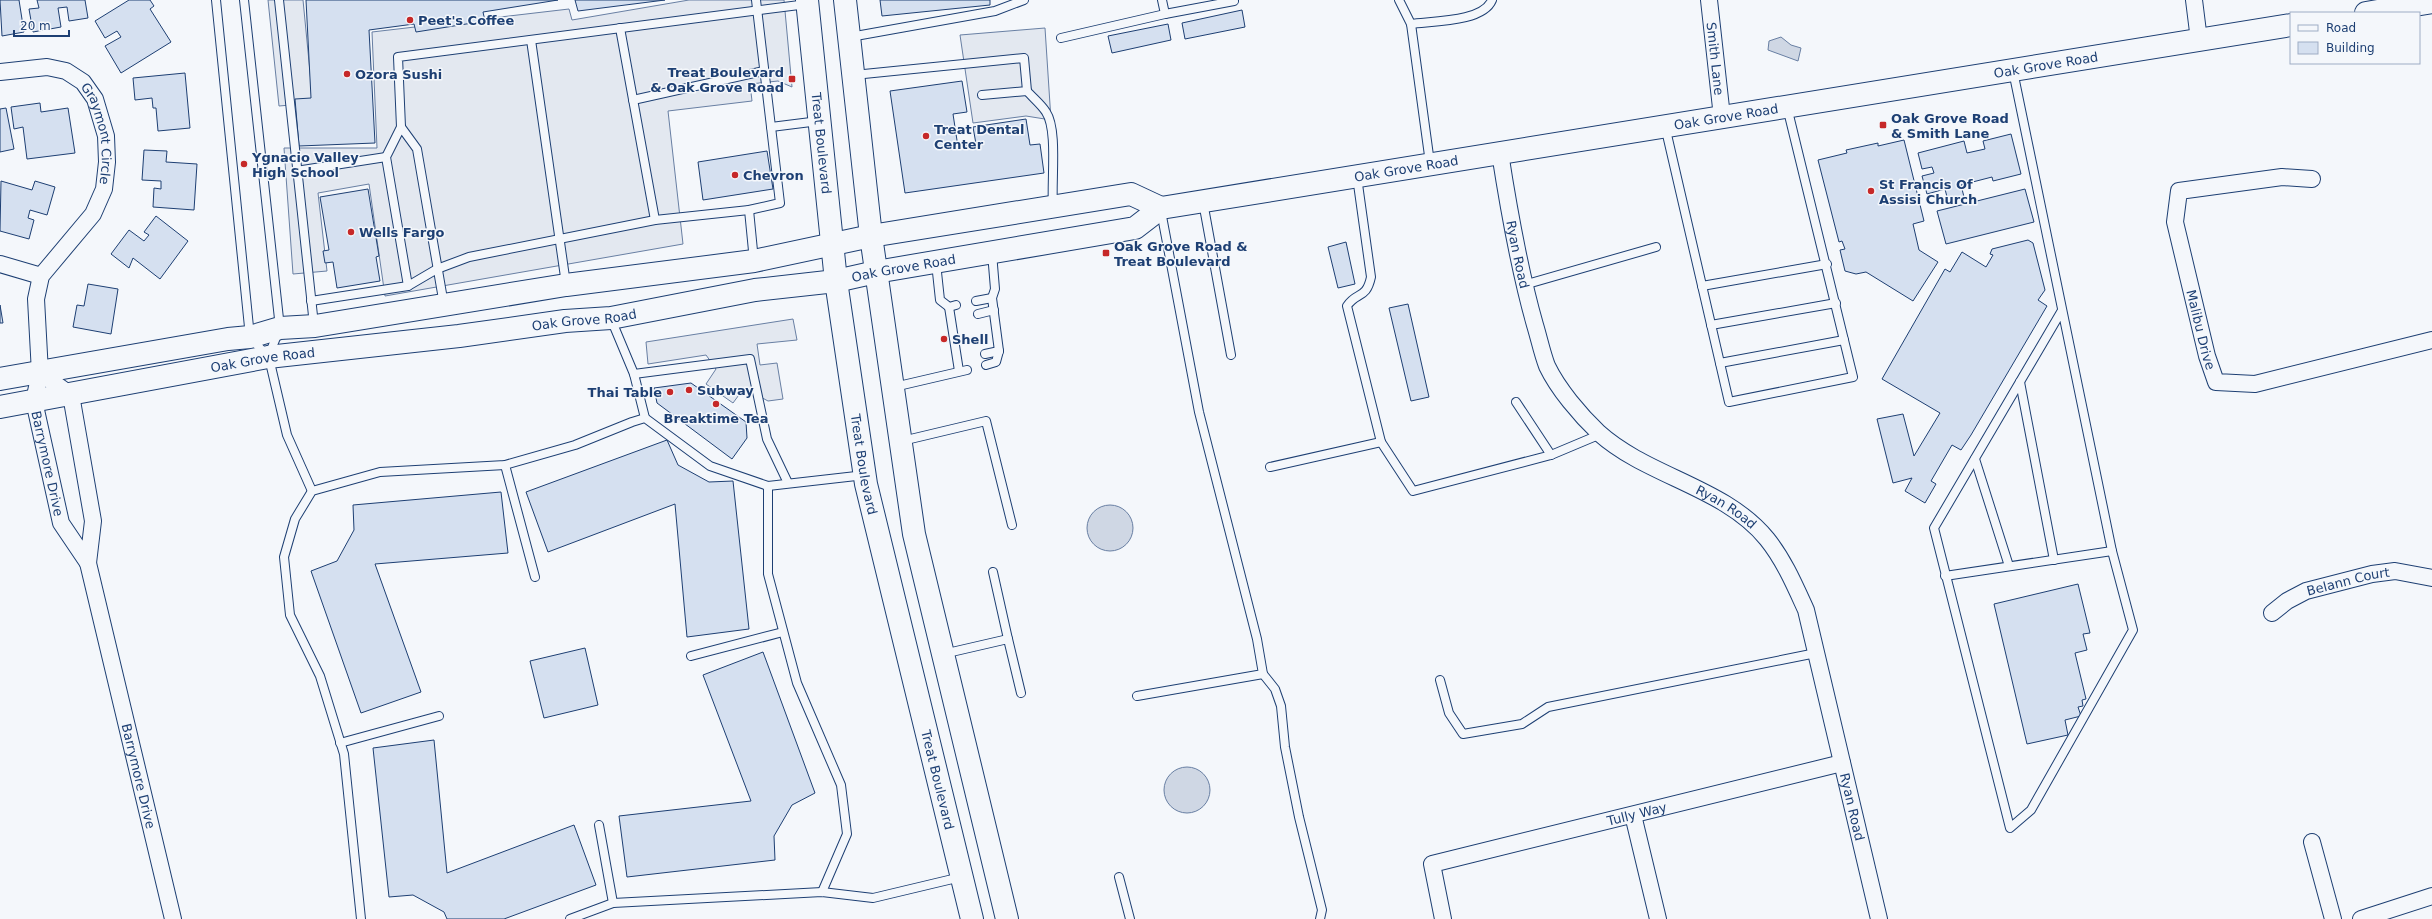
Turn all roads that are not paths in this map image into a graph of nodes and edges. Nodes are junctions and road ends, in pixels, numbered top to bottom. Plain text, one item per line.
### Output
1 (216, 0) edge
2 (244, 0) edge
3 (279, 0) edge
4 (756, 0) edge
5 (845, 0) edge
6 (1024, 0) edge
7 (1162, 0) edge
8 (1400, 0) edge
9 (1492, 0) edge
10 (1709, 0) edge
11 (2194, 0) edge
12 (1234, 1) dead end
13 (808, 2) edge
14 (1015, 2) edge
15 (2432, 2) edge
16 (757, 11) junction
17 (2372, 12) edge
18 (1165, 14) junction
19 (1411, 24) junction
20 (2290, 25) edge
21 (620, 28) junction
22 (849, 37) junction
23 (1062, 38) dead end
24 (531, 40) junction
25 (2199, 40) junction
26 (2013, 70) junction
27 (764, 71) junction
28 (0, 72) edge
29 (853, 75) junction
30 (1027, 91) junction
31 (982, 95) dead end
32 (633, 100) junction
33 (1787, 106) junction
34 (1722, 117) junction
35 (820, 120) junction
36 (1665, 126) junction
37 (401, 127) junction
38 (771, 127) junction
39 (1500, 153) junction
40 (386, 157) junction
41 (1430, 163) junction
42 (296, 171) junction
43 (1357, 175) junction
44 (2312, 179) dead end
45 (1203, 201) junction
46 (1053, 206) junction
47 (1161, 208) junction
48 (749, 210) junction
49 (655, 220) junction
50 (871, 236) junction
51 (561, 240) junction
52 (832, 245) junction
53 (1656, 247) dead end
54 (992, 253) junction
55 (754, 261) junction
56 (936, 262) junction
57 (0, 264) edge
58 (1827, 264) junction
59 (438, 269) junction
60 (876, 272) junction
61 (42, 276) junction
62 (836, 281) junction
63 (566, 285) junction
64 (1524, 285) junction
65 (408, 286) junction
66 (1702, 286) junction
67 (992, 298) junction
68 (311, 300) junction
69 (976, 301) dead end
70 (1836, 303) junction
71 (444, 306) junction
72 (994, 310) junction
73 (2061, 312) junction
74 (978, 314) dead end
75 (611, 318) junction
76 (1711, 325) junction
77 (314, 326) junction
78 (280, 328) junction
79 (250, 337) junction
80 (1844, 340) junction
81 (2432, 340) edge
82 (999, 351) junction
83 (985, 354) dead end
84 (1231, 355) dead end
85 (268, 357) junction
86 (965, 358) dead end
87 (957, 359) junction
88 (1720, 362) junction
89 (986, 365) dead end
90 (40, 373) junction
91 (634, 374) junction
92 (0, 379) edge
93 (2020, 382) junction
94 (893, 387) junction
95 (71, 394) junction
96 (34, 401) junction
97 (1516, 402) dead end
98 (0, 407) edge
99 (645, 418) junction
100 (1601, 434) junction
101 (901, 441) junction
102 (1382, 442) junction
103 (1551, 455) junction
104 (1975, 459) junction
105 (505, 465) junction
106 (1270, 467) dead end
107 (865, 475) junction
108 (788, 483) junction
109 (768, 486) junction
110 (312, 491) junction
111 (1012, 525) dead end
112 (2112, 551) junction
113 (2054, 560) junction
114 (88, 562) junction
115 (2009, 566) junction
116 (993, 572) dead end
117 (1945, 576) junction
118 (535, 577) dead end
119 (2432, 578) edge
120 (2272, 613) dead end
121 (783, 632) junction
122 (1008, 639) junction
123 (1816, 653) junction
124 (943, 654) junction
125 (692, 656) dead end
126 (1263, 674) junction
127 (1440, 680) dead end
128 (1021, 693) dead end
129 (1137, 696) dead end
130 (439, 716) dead end
131 (340, 743) junction
132 (1842, 763) junction
133 (1633, 815) junction
134 (599, 825) dead end
135 (2312, 842) dead end
136 (962, 877) junction
137 (1120, 877) dead end
138 (822, 892) junction
139 (2432, 896) edge
140 (613, 903) junction
141 (173, 919) edge
142 (361, 919) edge
143 (570, 919) edge
144 (972, 919) edge
145 (1007, 919) edge
146 (1130, 919) edge
147 (1320, 919) edge
148 (1443, 919) edge
149 (1658, 919) edge
150 (1879, 919) edge
151 (2333, 919) edge
152 (2361, 919) edge

1 - 79 lane
2 - 78 lane
3 - 42 lane
4 - 16 lane
5 - 22 main road
6 - 14 lane
7 - 18 lane
8 - 19 lane
9 - 19 lane
10 - 34 street, Smith Lane
11 - 25 street
12 - 18 lane
13 - 16 lane
13 - 35 main road, Treat Boulevard
14 - 22 lane
15 - 17 main road
16 - 21 lane
16 - 27 lane
18 - 23 lane
19 - 41 lane
20 - 25 main road, Oak Grove Road
21 - 24 lane
21 - 32 lane
22 - 29 main road
24 - 37 lane
24 - 51 lane
25 - 26 main road, Oak Grove Road
26 - 33 main road, Oak Grove Road
26 - 73 lane
27 - 32 lane
27 - 38 lane
28 - 61 street, Graymont Circle
29 - 30 lane
29 - 50 main road
30 - 31 lane
30 - 46 lane
32 - 49 lane
33 - 34 main road, Oak Grove Road
33 - 58 lane
34 - 36 main road, Oak Grove Road
35 - 38 lane
35 - 52 main road, Treat Boulevard
36 - 39 main road, Oak Grove Road
36 - 66 lane
37 - 40 lane
37 - 59 lane
38 - 48 lane
39 - 41 main road, Oak Grove Road
39 - 64 street, Ryan Road
40 - 42 lane
40 - 65 lane
41 - 43 main road, Oak Grove Road
42 - 68 lane
43 - 45 main road, Oak Grove Road
43 - 102 lane
44 - 81 street, Malibu Drive
45 - 47 main road, Oak Grove Road
45 - 84 lane
46 - 47 main road, Oak Grove Road
46 - 50 main road, Oak Grove Road
47 - 54 main road, Oak Grove Road
47 - 126 lane
48 - 49 lane
48 - 55 lane
49 - 51 lane
50 - 52 main road, Oak Grove Road
50 - 60 main road
51 - 59 lane
51 - 63 lane
52 - 55 main road, Oak Grove Road
52 - 62 main road, Treat Boulevard
53 - 64 lane
54 - 56 main road, Oak Grove Road
54 - 67 lane
55 - 63 main road, Oak Grove Road
56 - 60 main road, Oak Grove Road
56 - 87 lane
57 - 61 street
58 - 66 lane
58 - 70 lane
59 - 65 lane
59 - 71 lane
60 - 62 main road, Oak Grove Road
60 - 94 main road
61 - 90 street, Graymont Circle
62 - 75 main road, Oak Grove Road
62 - 107 main road, Treat Boulevard
63 - 71 main road, Oak Grove Road
64 - 100 street, Ryan Road
65 - 68 lane
66 - 76 lane
67 - 69 lane
67 - 72 lane
68 - 77 lane
70 - 76 lane
70 - 80 lane
71 - 77 main road, Oak Grove Road
72 - 74 lane
72 - 82 lane
73 - 93 lane
73 - 112 lane
75 - 85 main road, Oak Grove Road
75 - 91 lane
76 - 88 lane
77 - 78 main road, Oak Grove Road
78 - 79 main road, Oak Grove Road
78 - 85 lane
79 - 85 lane
79 - 90 main road, Oak Grove Road
80 - 88 lane
80 - 88 lane
82 - 83 lane
82 - 89 lane
85 - 95 main road, Oak Grove Road
85 - 110 lane
86 - 87 lane
87 - 94 lane
90 - 92 main road, Oak Grove Road
90 - 95 street
90 - 96 street, Barrymore Drive
91 - 99 lane
91 - 108 lane
93 - 104 lane
93 - 113 lane
94 - 101 main road
95 - 96 main road, Oak Grove Road
95 - 114 street, Barrymore Drive
96 - 98 main road, Oak Grove Road
96 - 114 street, Barrymore Drive
97 - 103 lane
99 - 105 lane
99 - 109 lane
100 - 103 lane
100 - 123 street, Ryan Road
101 - 111 lane
101 - 124 main road
102 - 103 lane
102 - 106 lane
104 - 115 lane
104 - 117 lane
105 - 110 lane
105 - 118 lane
107 - 108 lane
107 - 136 main road, Treat Boulevard
108 - 109 lane
109 - 121 lane
110 - 131 lane
112 - 113 lane
112 - 117 lane
113 - 115 lane
114 - 141 street, Barrymore Drive
115 - 117 lane
116 - 122 lane
119 - 120 street, Belann Court
121 - 125 lane
121 - 138 lane
122 - 124 lane
122 - 128 lane
123 - 127 lane
123 - 132 street, Ryan Road
124 - 145 main road
126 - 129 lane
126 - 147 lane
130 - 131 lane
131 - 142 lane
132 - 133 street, Tully Way
132 - 150 street, Ryan Road
133 - 148 street, Tully Way
133 - 149 street
134 - 140 lane
135 - 151 street
136 - 138 lane
136 - 144 main road, Treat Boulevard
137 - 146 lane
138 - 140 lane
139 - 152 street
140 - 143 lane

